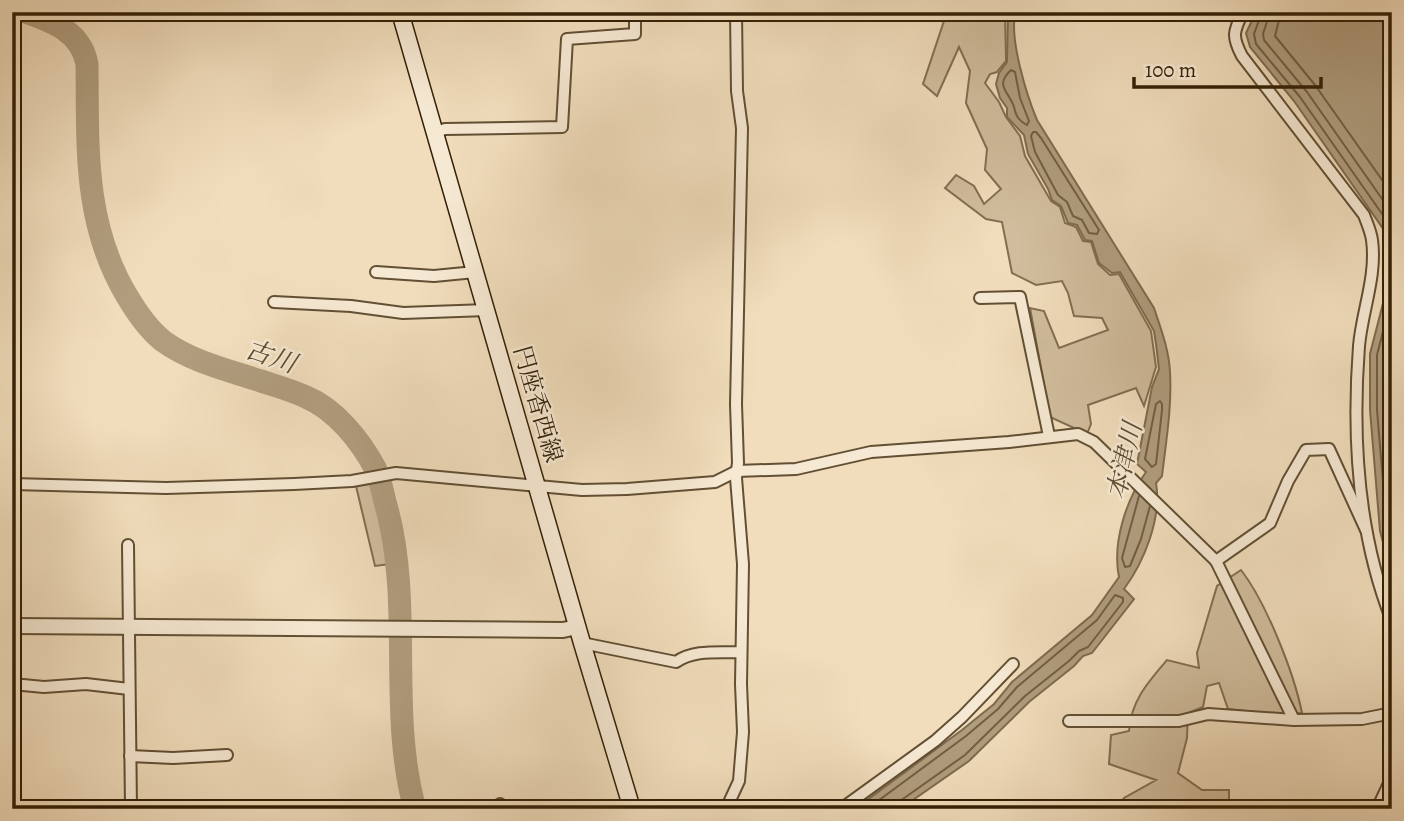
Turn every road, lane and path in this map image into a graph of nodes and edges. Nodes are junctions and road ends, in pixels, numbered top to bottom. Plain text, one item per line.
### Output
1 (400, 12) edge
2 (635, 12) edge
3 (736, 12) edge
4 (1243, 12) edge
5 (436, 132) junction
6 (376, 272) dead end
7 (475, 272) junction
8 (980, 298) dead end
9 (274, 302) dead end
10 (487, 310) junction
11 (1049, 436) junction
12 (737, 471) junction
13 (12, 484) edge
14 (537, 486) junction
15 (1366, 530) junction
16 (128, 545) dead end
17 (1216, 561) junction
18 (1390, 615) edge
19 (12, 626) edge
20 (128, 627) junction
21 (580, 635) junction
22 (741, 652) junction
23 (1013, 664) dead end
24 (12, 684) edge
25 (129, 689) junction
26 (1392, 713) edge
27 (1294, 720) junction
28 (1069, 721) dead end
29 (227, 755) dead end
30 (130, 756) junction
31 (1392, 777) edge
32 (131, 809) edge
33 (632, 809) edge
34 (726, 809) edge
35 (841, 809) edge
36 (1377, 809) edge

1 - 5 main road, 円座香西線
2 - 5 street
3 - 12 street
4 - 15 street
5 - 7 main road, 円座香西線
6 - 7 street
7 - 10 main road, 円座香西線
8 - 11 street
9 - 10 street
10 - 14 main road, 円座香西線
11 - 12 street
11 - 17 street
12 - 14 street
12 - 22 street
13 - 14 street
14 - 21 main road, 円座香西線
15 - 17 street
15 - 18 street
16 - 20 street
17 - 27 street
19 - 20 street
20 - 21 street
20 - 25 street
21 - 22 street
21 - 33 main road, 円座香西線
22 - 34 street
23 - 35 street
24 - 25 street
25 - 30 street
26 - 27 street
27 - 28 street
29 - 30 street
30 - 32 street
31 - 36 street

